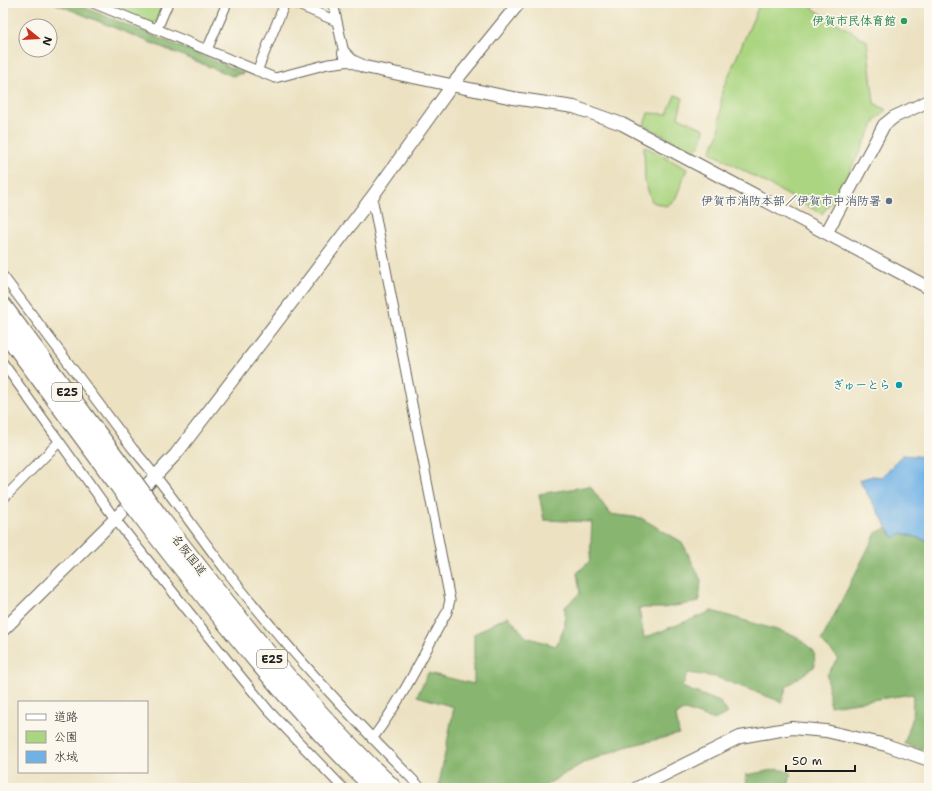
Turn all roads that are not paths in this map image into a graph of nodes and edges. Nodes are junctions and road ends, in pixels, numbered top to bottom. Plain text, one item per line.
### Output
1 (93, 3) edge
2 (168, 3) edge
3 (227, 3) edge
4 (285, 3) edge
5 (294, 3) edge
6 (333, 3) edge
7 (519, 3) edge
8 (104, 5) edge
9 (336, 20) junction
10 (157, 29) junction
11 (207, 50) junction
12 (348, 57) junction
13 (257, 71) junction
14 (453, 84) junction
15 (929, 101) edge
16 (372, 197) junction
17 (827, 232) junction
18 (3, 276) edge
19 (929, 288) edge
20 (3, 306) edge
21 (3, 329) edge
22 (3, 363) edge
23 (58, 443) junction
24 (156, 475) junction
25 (126, 483) junction
26 (3, 499) edge
27 (115, 519) junction
28 (157, 525) junction
29 (3, 630) edge
30 (372, 739) junction
31 (929, 760) edge
32 (343, 788) edge
33 (374, 788) edge
34 (393, 788) edge
35 (421, 788) edge
36 (637, 788) edge

1 - 8 street
2 - 10 street
3 - 11 street
4 - 13 street
5 - 9 street
6 - 9 street
7 - 14 street
8 - 10 street
9 - 12 street
10 - 11 street
11 - 13 street
12 - 13 street
12 - 14 street
14 - 16 street
14 - 17 street
15 - 17 street
16 - 24 street
16 - 30 street
17 - 19 street
18 - 24 street
20 - 25 highway, 名阪国道 / E25
21 - 25 highway, 名阪国道 / E25
22 - 23 street
23 - 26 street
23 - 27 street
24 - 27 street
24 - 30 street
25 - 28 highway, 名阪国道 / E25, bridge
27 - 29 street
27 - 32 street
28 - 33 highway, 名阪国道 / E25
28 - 34 highway, 名阪国道 / E25
30 - 35 street
31 - 36 street

